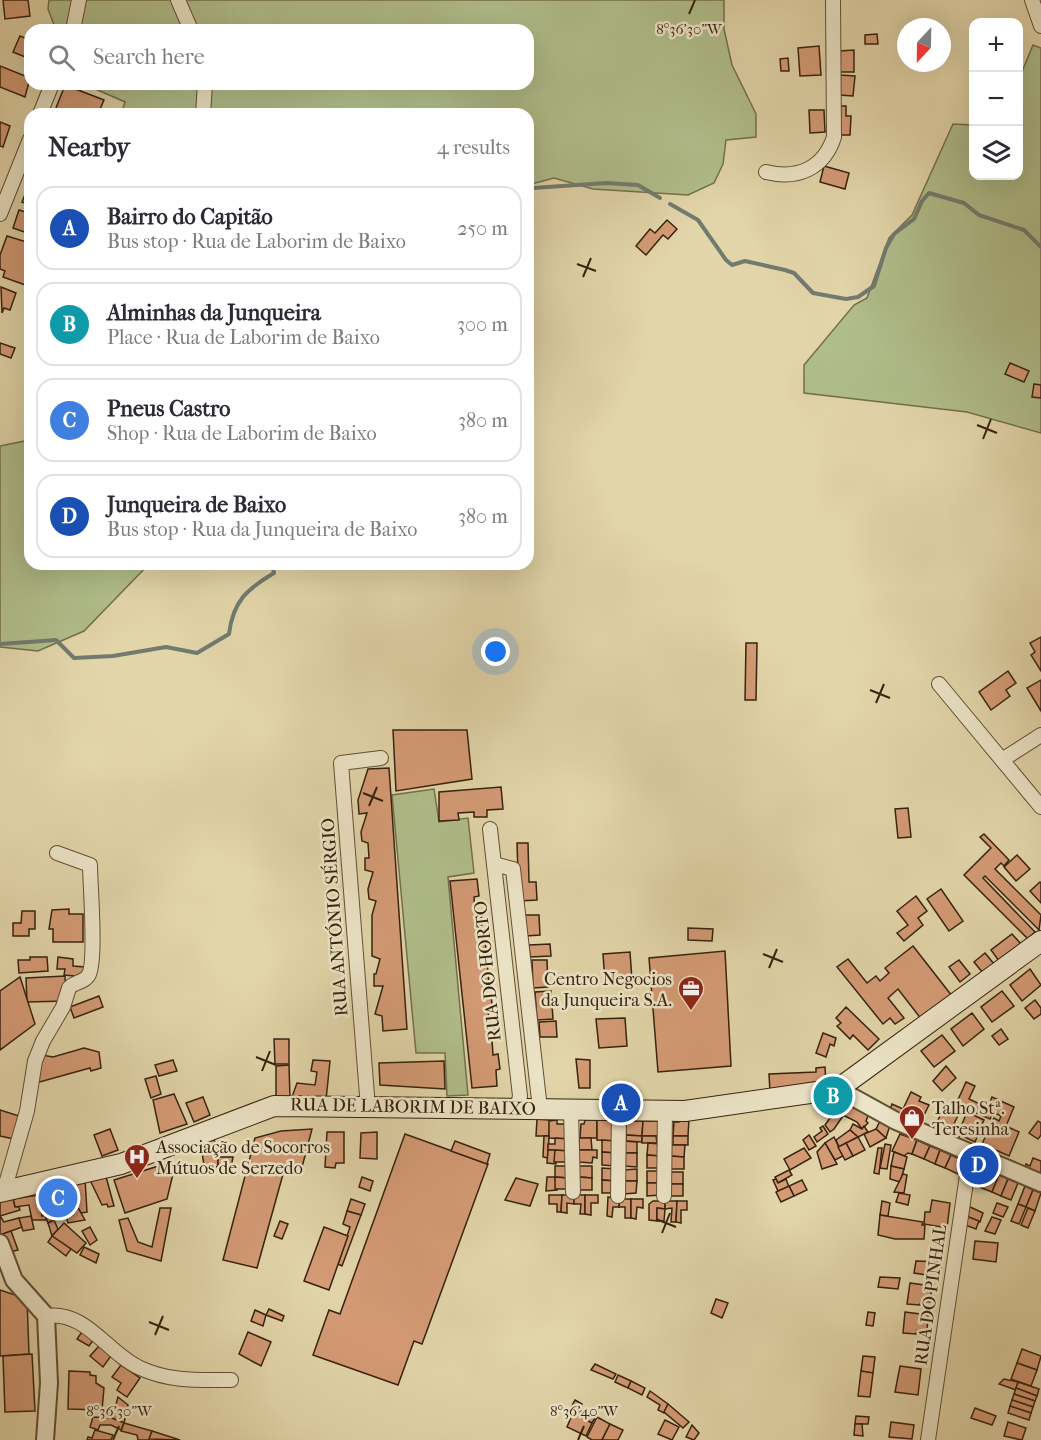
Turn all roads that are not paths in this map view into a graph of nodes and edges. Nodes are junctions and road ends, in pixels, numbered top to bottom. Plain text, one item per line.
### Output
1 (79, 0) edge
2 (178, 0) edge
3 (833, 0) edge
4 (1032, 0) edge
5 (74, 24) edge
6 (188, 24) edge
7 (1041, 26) edge
8 (50, 90) edge
9 (205, 90) edge
10 (42, 108) edge
11 (203, 108) edge
12 (24, 154) edge
13 (766, 172) dead end
14 (0, 214) edge
15 (939, 684) dead end
16 (1041, 735) edge
17 (381, 758) dead end
18 (1002, 760) junction
19 (1041, 807) edge
20 (490, 829) dead end
21 (57, 853) dead end
22 (494, 864) junction
23 (1041, 940) edge
24 (838, 1089) junction
25 (368, 1108) junction
26 (540, 1109) junction
27 (571, 1109) junction
28 (517, 1110) junction
29 (619, 1110) junction
30 (665, 1110) junction
31 (970, 1155) junction
32 (1041, 1183) edge
33 (2, 1191) edge
34 (573, 1192) dead end
35 (618, 1196) dead end
36 (664, 1196) dead end
37 (0, 1243) edge
38 (46, 1316) junction
39 (231, 1380) dead end
40 (45, 1440) edge
41 (928, 1440) edge

1 - 5 street
2 - 6 street
3 - 13 street
4 - 7 street
8 - 10 street
9 - 11 street
12 - 14 street
15 - 18 street
16 - 18 street
17 - 25 street, RUA ANTÓNIO SÉRGIO
18 - 19 street
20 - 22 street, RUA DO HORTO
21 - 33 street
22 - 26 street
22 - 28 street, RUA DO HORTO
23 - 24 main road
24 - 30 main road, RUA DE LABORIM DE BAIXO
24 - 31 street
25 - 28 main road, RUA DE LABORIM DE BAIXO
25 - 33 main road, RUA DE LABORIM DE BAIXO
26 - 27 main road, RUA DE LABORIM DE BAIXO
26 - 28 main road, RUA DE LABORIM DE BAIXO
27 - 29 main road, RUA DE LABORIM DE BAIXO
27 - 34 street
29 - 30 main road, RUA DE LABORIM DE BAIXO
29 - 35 street
30 - 36 street
31 - 32 street
31 - 41 street, RUA DO PINHAL
37 - 38 street
38 - 39 street
38 - 40 street

